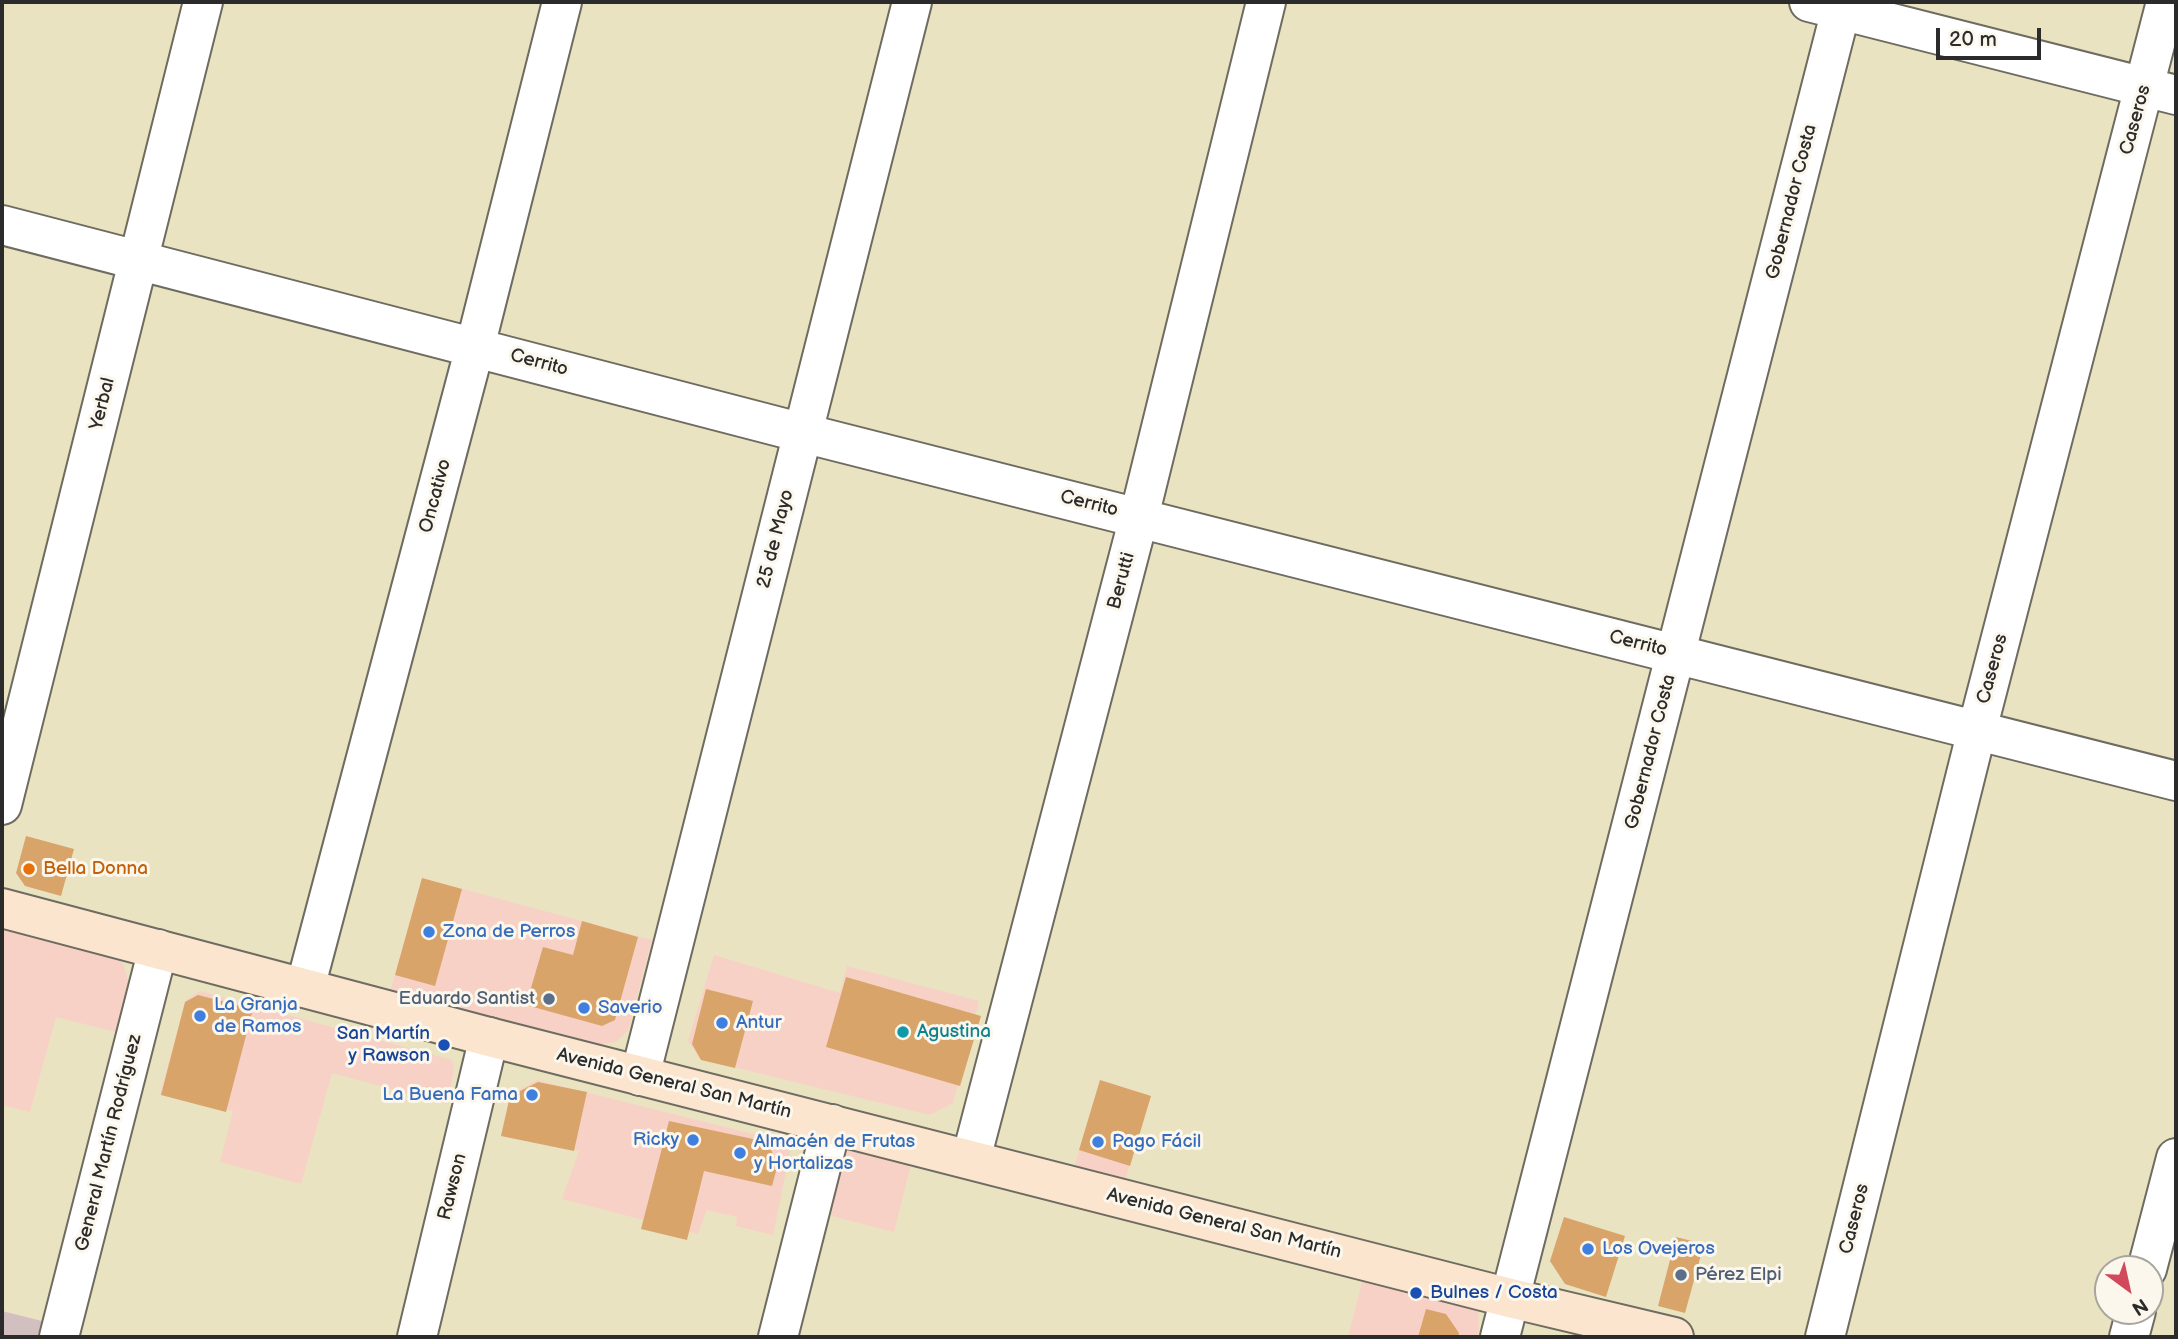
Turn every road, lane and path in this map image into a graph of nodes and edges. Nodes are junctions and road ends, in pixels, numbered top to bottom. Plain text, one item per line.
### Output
1 (203, 2) edge
2 (562, 2) edge
3 (912, 2) edge
4 (1266, 2) edge
5 (2166, 2) edge
6 (1831, 5) edge
7 (2160, 91) edge
8 (2, 225) edge
9 (139, 259) junction
10 (475, 347) junction
11 (803, 433) junction
12 (1139, 517) junction
13 (1676, 654) junction
14 (1977, 730) junction
15 (2176, 780) edge
16 (2, 805) edge
17 (2, 908) edge
18 (158, 949) junction
19 (305, 988) junction
20 (489, 1037) junction
21 (640, 1076) junction
22 (832, 1124) junction
23 (2176, 1158) edge
24 (971, 1159) junction
25 (2151, 1255) edge
26 (1510, 1298) junction
27 (59, 1337) edge
28 (417, 1337) edge
29 (778, 1337) edge
30 (1500, 1337) edge
31 (1674, 1337) edge
32 (1825, 1337) edge

1 - 9 street, Yerbal
2 - 10 street, Oncativo
3 - 11 street, 25 de Mayo
4 - 12 street, Berutti
5 - 7 street, Caseros
6 - 7 street
6 - 13 street, Gobernador Costa
7 - 14 street, Caseros
8 - 9 street, Cerrito
9 - 10 street, Cerrito
9 - 16 street, Yerbal
10 - 11 street, Cerrito
10 - 19 street, Oncativo
11 - 12 street, Cerrito
11 - 21 street, 25 de Mayo
12 - 13 street, Cerrito
12 - 24 street, Berutti
13 - 14 street, Cerrito
13 - 26 street, Gobernador Costa
14 - 15 street, Cerrito
14 - 32 street, Caseros
17 - 18 street, Avenida General San Martín
18 - 19 street, Avenida General San Martín
18 - 27 street, General Martín Rodríguez
19 - 20 street, Avenida General San Martín
20 - 21 street, Avenida General San Martín
20 - 28 street, Rawson
21 - 22 street, Avenida General San Martín
22 - 24 street, Avenida General San Martín
22 - 29 street
23 - 25 street
24 - 26 street, Avenida General San Martín
26 - 30 street, Gobernador Costa
26 - 31 street, Avenida General San Martín

